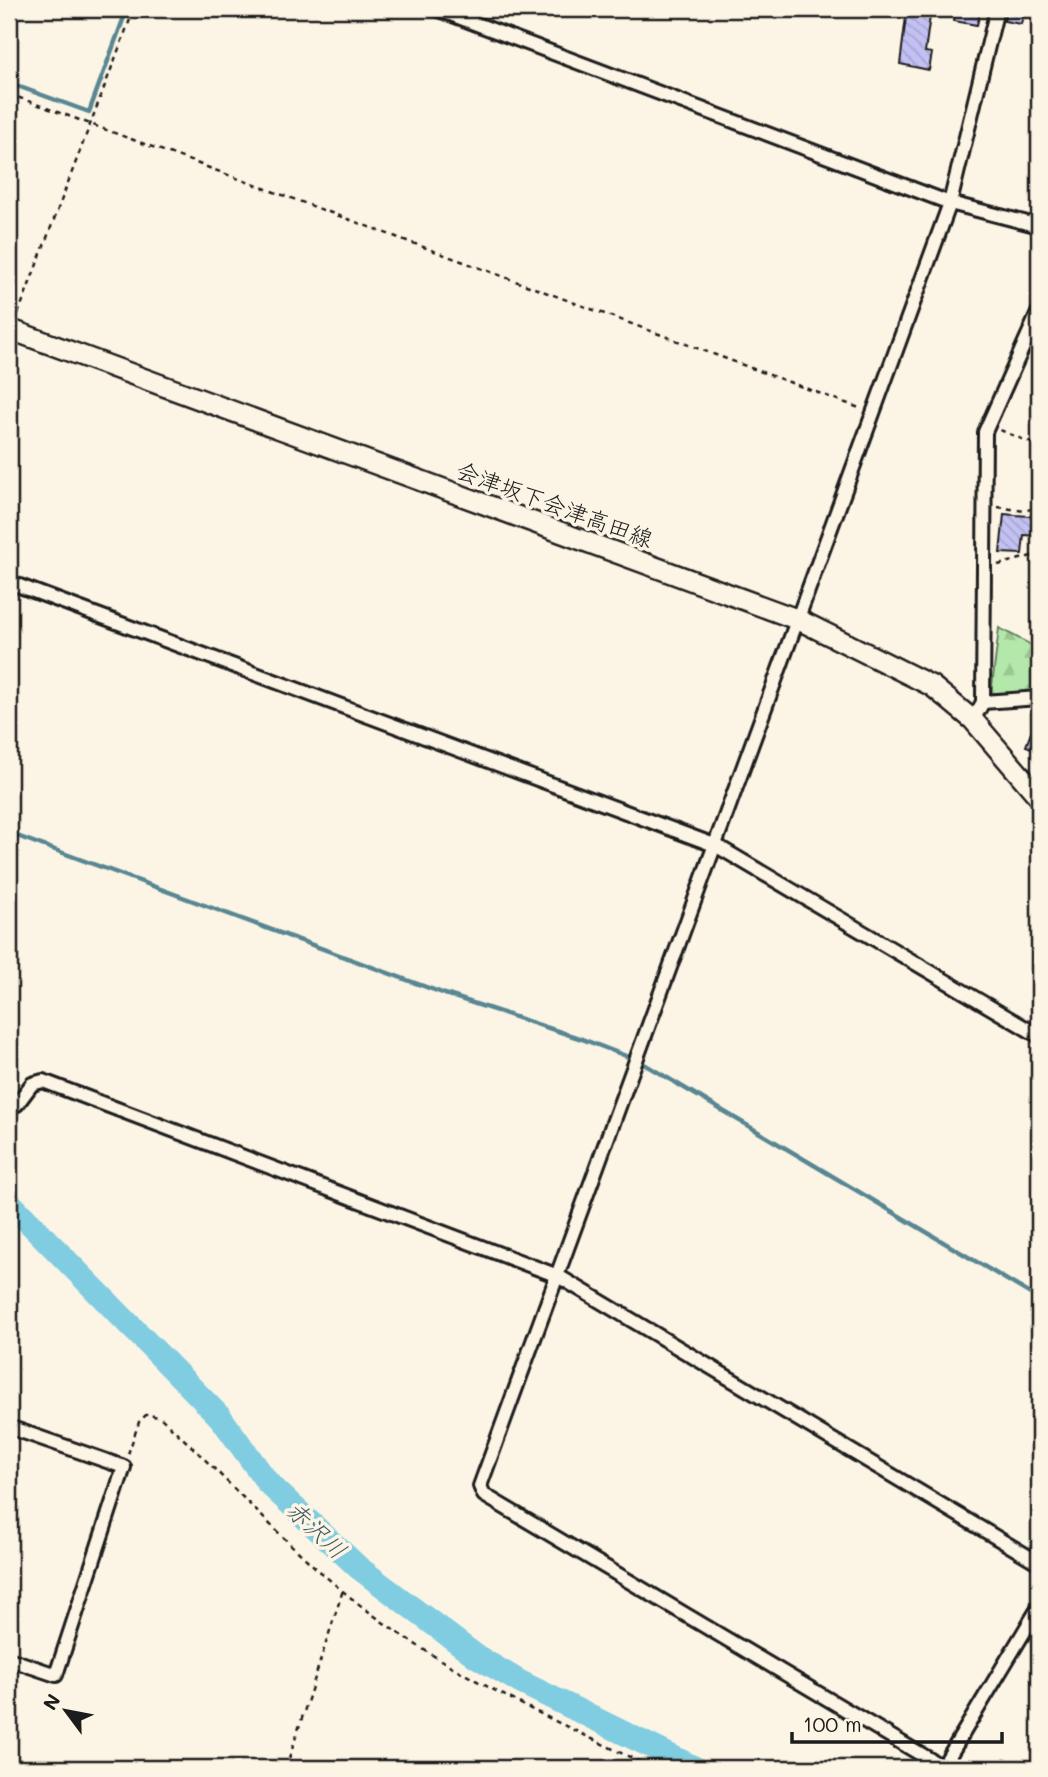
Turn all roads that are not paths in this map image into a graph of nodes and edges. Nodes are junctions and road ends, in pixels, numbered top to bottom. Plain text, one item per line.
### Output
1 (437, 9) edge
2 (997, 9) edge
3 (950, 203) junction
4 (1039, 226) edge
5 (1039, 311) edge
6 (10, 332) edge
7 (9, 582) edge
8 (799, 620) junction
9 (1039, 698) edge
10 (984, 702) junction
11 (973, 720) junction
12 (1039, 797) edge
13 (718, 846) junction
14 (1039, 1036) edge
15 (9, 1104) edge
16 (558, 1276) junction
17 (9, 1427) edge
18 (1039, 1563) edge
19 (1039, 1607) edge
20 (9, 1659) edge
21 (943, 1768) edge

1 - 3 street
2 - 3 street
3 - 4 street
3 - 8 street
5 - 10 street
6 - 8 main road, 会津坂下会津高田線
7 - 13 street
8 - 11 main road, 会津坂下会津高田線
8 - 13 street
9 - 10 street
10 - 11 street
11 - 12 main road, 会津坂下会津高田線
13 - 14 street
13 - 16 street
15 - 16 street
16 - 18 street
16 - 21 street
17 - 20 street
19 - 21 street

